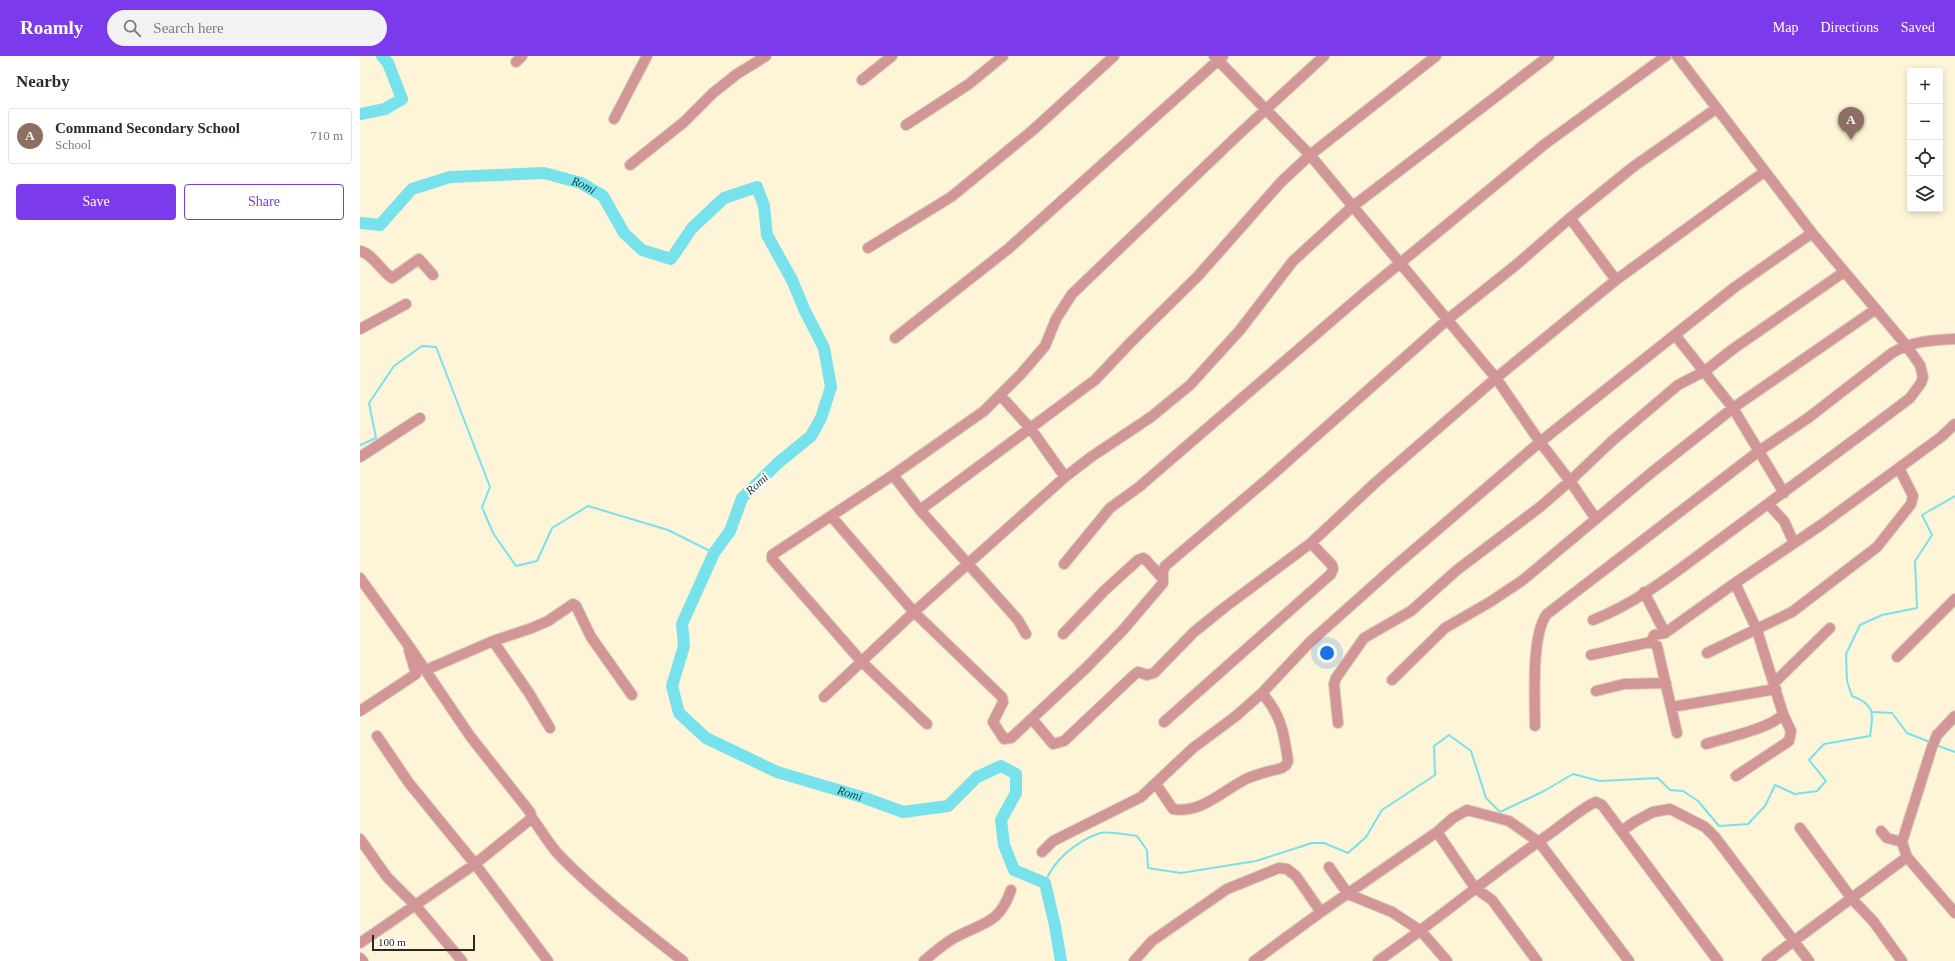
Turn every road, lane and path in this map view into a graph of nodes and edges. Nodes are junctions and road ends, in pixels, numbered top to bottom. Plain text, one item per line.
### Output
1 (647, 56) edge
2 (766, 56) edge
3 (892, 56) edge
4 (1004, 56) edge
5 (1114, 56) edge
6 (1324, 56) edge
7 (1436, 56) edge
8 (1549, 56) edge
9 (1666, 56) edge
10 (1677, 56) edge
11 (1218, 58) edge
12 (862, 80) dead end
13 (1717, 108) junction
14 (1265, 109) junction
15 (614, 119) dead end
16 (906, 125) dead end
17 (1310, 155) junction
18 (630, 165) dead end
19 (1764, 172) junction
20 (1352, 207) junction
21 (1570, 218) junction
22 (1812, 233) junction
23 (868, 248) dead end
24 (360, 251) edge
25 (1399, 264) junction
26 (1844, 272) junction
27 (433, 274) dead end
28 (1616, 280) junction
29 (406, 304) dead end
30 (1876, 309) junction
31 (1447, 320) junction
32 (360, 329) edge
33 (1675, 335) junction
34 (895, 338) dead end
35 (1955, 339) edge
36 (1906, 345) junction
37 (1705, 371) junction
38 (1496, 378) junction
39 (1000, 395) junction
40 (1733, 408) junction
41 (420, 418) dead end
42 (1955, 424) edge
43 (1031, 429) junction
44 (1540, 442) junction
45 (1759, 451) junction
46 (360, 457) edge
47 (1899, 468) junction
48 (893, 475) junction
49 (1065, 477) junction
50 (1570, 481) junction
51 (1784, 492) junction
52 (1768, 504) junction
53 (920, 510) junction
54 (831, 516) junction
55 (1596, 519) junction
56 (1311, 543) junction
57 (1794, 543) junction
58 (1064, 564) dead end
59 (968, 565) junction
60 (360, 578) edge
61 (1164, 579) junction
62 (1735, 582) junction
63 (1644, 592) junction
64 (1955, 598) edge
65 (914, 612) junction
66 (1592, 620) dead end
67 (1830, 628) dead end
68 (1757, 630) junction
69 (1665, 633) junction
70 (1026, 634) dead end
71 (1063, 634) dead end
72 (492, 640) junction
73 (1651, 642) junction
74 (407, 643) junction
75 (1707, 653) dead end
76 (1590, 655) dead end
77 (1897, 657) dead end
78 (861, 661) junction
79 (426, 670) junction
80 (1392, 680) dead end
81 (1666, 683) junction
82 (1775, 686) junction
83 (1596, 691) dead end
84 (1262, 693) junction
85 (632, 695) dead end
86 (824, 697) dead end
87 (1672, 707) junction
88 (360, 712) edge
89 (1783, 714) junction
90 (1955, 716) edge
91 (1032, 719) junction
92 (1164, 722) dead end
93 (1338, 723) dead end
94 (927, 724) dead end
95 (1535, 726) dead end
96 (550, 728) dead end
97 (1677, 733) dead end
98 (378, 736) dead end
99 (1706, 744) dead end
100 (1736, 776) dead end
101 (1156, 784) junction
102 (532, 818) junction
103 (1800, 828) dead end
104 (1621, 831) junction
105 (1881, 831) dead end
106 (1437, 832) junction
107 (360, 839) edge
108 (1538, 842) junction
109 (1902, 842) junction
110 (1042, 852) dead end
111 (1907, 857) junction
112 (475, 864) junction
113 (1329, 867) dead end
114 (1475, 888) junction
115 (1011, 890) dead end
116 (1348, 894) junction
117 (1852, 899) junction
118 (416, 906) junction
119 (1321, 912) junction
120 (1955, 913) edge
121 (1421, 931) junction
122 (1794, 942) junction
123 (360, 943) edge
124 (360, 958) edge
125 (363, 961) edge
126 (462, 961) edge
127 (548, 961) edge
128 (683, 961) edge
129 (924, 961) edge
130 (1134, 961) edge
131 (1254, 961) edge
132 (1378, 961) edge
133 (1447, 961) edge
134 (1537, 961) edge
135 (1629, 961) edge
136 (1718, 961) edge
137 (1767, 961) edge
138 (1809, 961) edge
139 (1902, 961) edge

1 - 15 street
2 - 18 street
3 - 12 street
4 - 16 street
5 - 23 street
6 - 14 street
7 - 17 street
8 - 20 street
9 - 25 street
10 - 13 street
11 - 14 street
11 - 34 street
13 - 19 street
13 - 21 street
14 - 17 street
14 - 39 street
17 - 20 street
17 - 43 street
19 - 22 street
19 - 28 street
20 - 25 street
20 - 49 street
21 - 28 street
21 - 31 street
22 - 26 street
22 - 33 street
24 - 27 street
25 - 31 street
25 - 58 street
26 - 30 street
26 - 37 street
28 - 38 street
29 - 32 street
30 - 36 street
30 - 40 street
31 - 38 street
31 - 61 street
33 - 37 street
33 - 44 street
35 - 36 street
36 - 45 street
36 - 51 street
37 - 40 street
37 - 50 street
38 - 44 street
38 - 56 street
39 - 43 street
39 - 48 street
40 - 45 street
40 - 55 street
41 - 46 street
42 - 47 street
43 - 49 street
43 - 53 street
44 - 50 street
44 - 84 street
45 - 51 street
45 - 95 street
47 - 57 street
47 - 68 street
48 - 53 street
48 - 54 street
49 - 59 street
50 - 55 street
50 - 93 street
51 - 52 street
52 - 57 street
52 - 63 street
53 - 59 street
54 - 65 street
54 - 78 street
55 - 80 street
56 - 91 street
56 - 92 street
57 - 62 street
59 - 65 street
59 - 70 street
60 - 74 street
61 - 71 street
61 - 91 street
62 - 68 street
62 - 69 street
63 - 66 street
63 - 69 street
64 - 77 street
65 - 78 street
65 - 91 street
67 - 82 street
68 - 75 street
68 - 82 street
69 - 73 street
72 - 79 street
72 - 85 street
72 - 96 street
73 - 76 street
73 - 81 street
74 - 79 street
74 - 88 street
78 - 86 street
78 - 94 street
79 - 102 street
81 - 83 street
81 - 87 street
82 - 87 street
82 - 89 street
84 - 101 street
84 - 101 street
87 - 97 street
89 - 99 street
89 - 100 street
90 - 109 street
98 - 112 street
101 - 110 street
102 - 112 street
102 - 128 street
103 - 117 street
104 - 108 street
104 - 122 street
104 - 136 street
105 - 109 street
106 - 108 street
106 - 114 street
106 - 116 street
107 - 118 street
108 - 114 street
108 - 135 street
109 - 111 street
111 - 117 street
111 - 120 street
112 - 118 street
112 - 127 street
113 - 116 street
114 - 121 street
114 - 134 street
115 - 129 street
116 - 119 street
116 - 121 street
117 - 122 street
117 - 139 street
118 - 123 street
118 - 126 street
119 - 130 street
119 - 131 street
121 - 132 street
121 - 133 street
122 - 137 street
122 - 138 street
124 - 125 street

